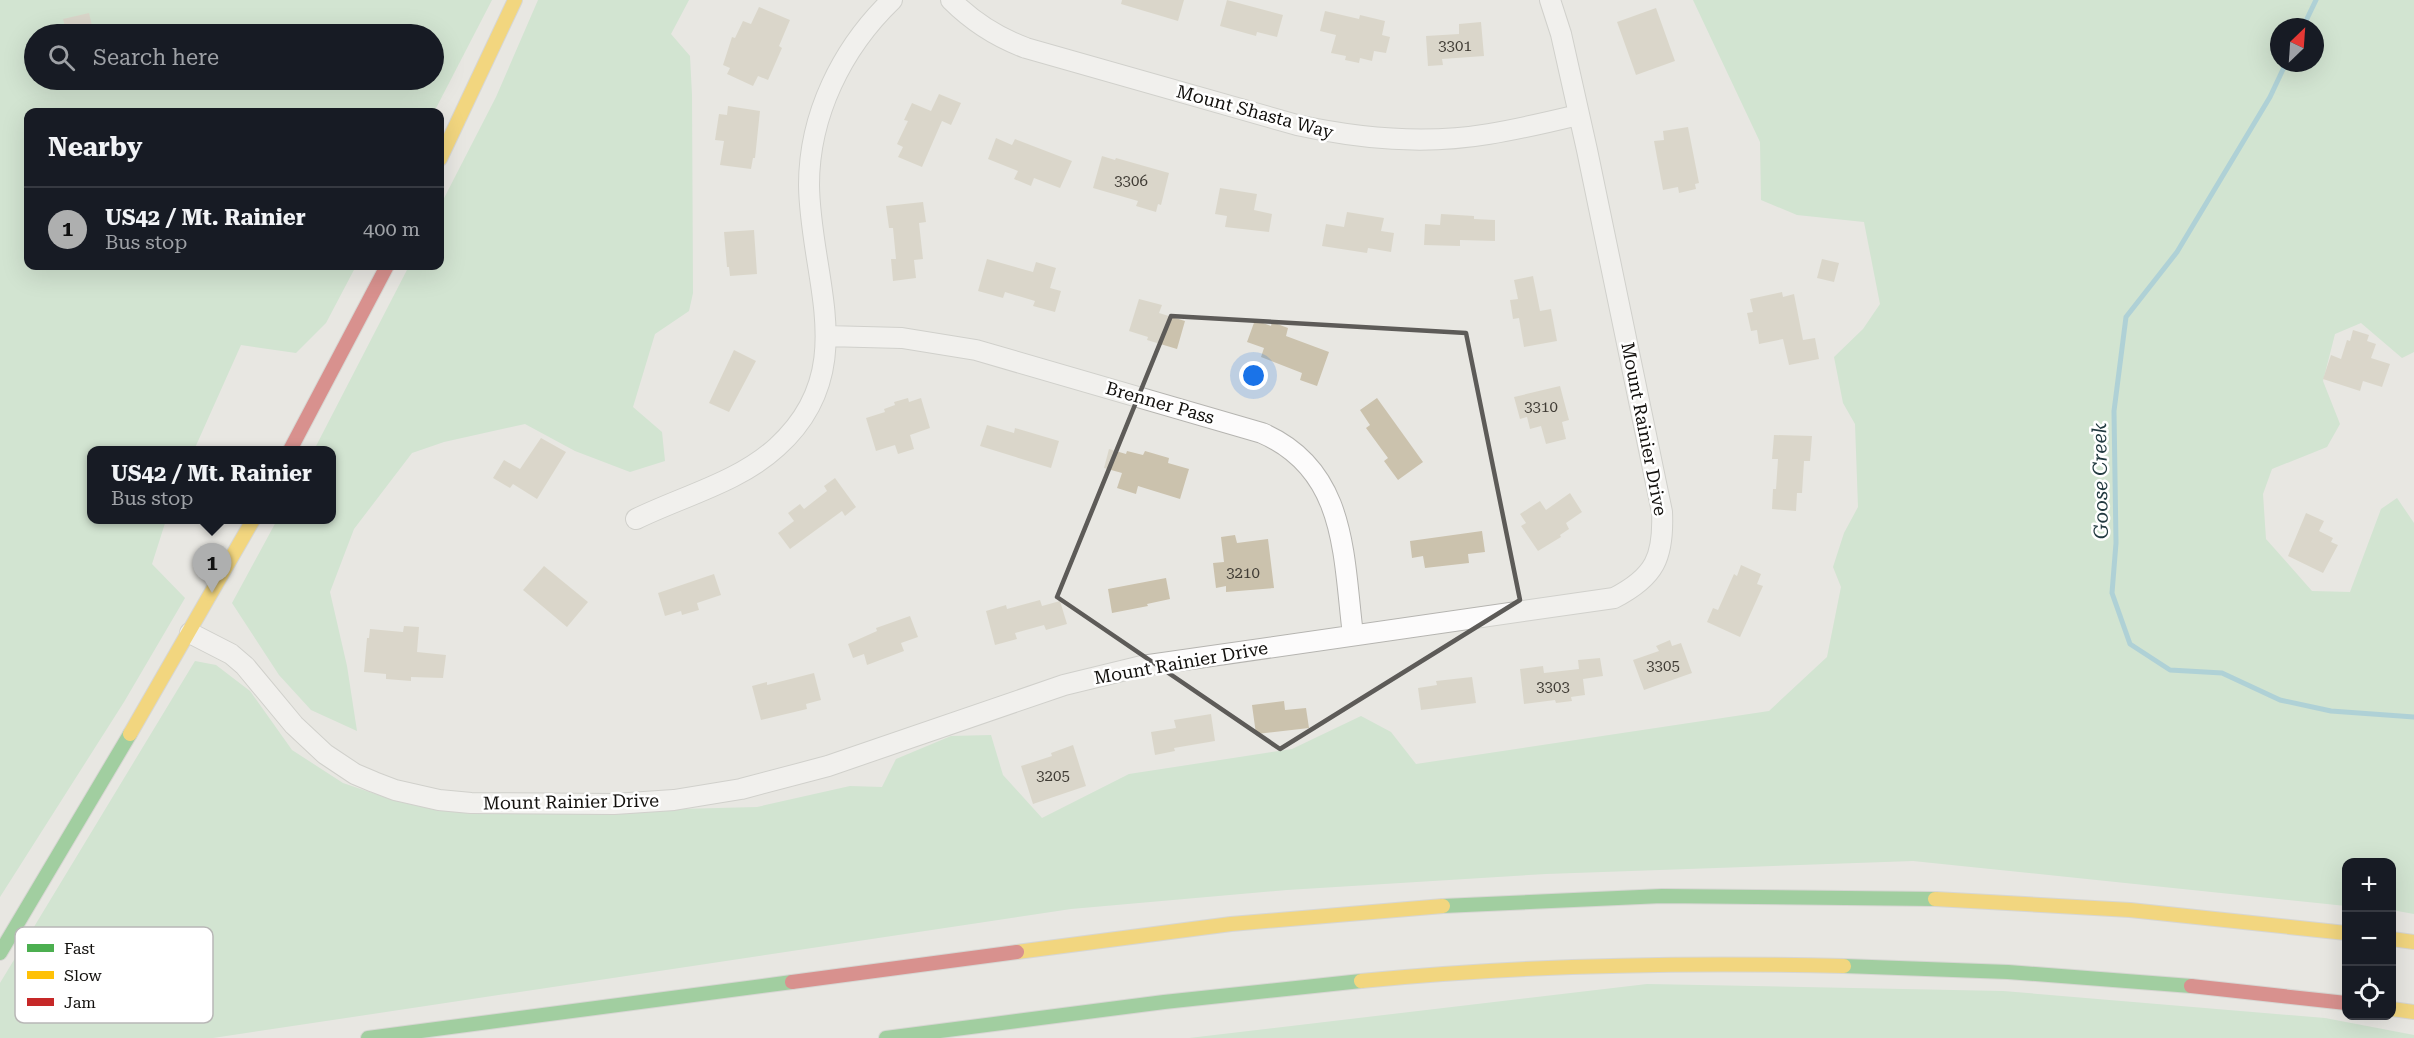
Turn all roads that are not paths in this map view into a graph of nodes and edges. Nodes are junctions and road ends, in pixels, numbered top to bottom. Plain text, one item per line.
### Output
1 (515, 0) edge
2 (892, 0) edge
3 (951, 0) edge
4 (1550, 0) edge
5 (1578, 115) junction
6 (444, 151) edge
7 (385, 270) edge
8 (826, 336) junction
9 (292, 446) edge
10 (636, 519) dead end
11 (249, 524) edge
12 (190, 633) junction
13 (1353, 635) junction
14 (15, 927) edge
15 (15, 928) edge
16 (2342, 933) edge
17 (2396, 940) edge
18 (2414, 942) edge
19 (0, 953) edge
20 (2342, 1003) edge
21 (2396, 1010) edge
22 (2414, 1012) edge
23 (368, 1038) edge
24 (886, 1038) edge

1 - 6 main road
2 - 8 street
3 - 5 street, Mount Shasta Way
4 - 5 street, Mount Rainier Drive
5 - 13 street, Mount Rainier Drive
7 - 9 main road
8 - 10 street
8 - 13 street, Brenner Pass
11 - 12 main road
12 - 13 street, Mount Rainier Drive
12 - 14 main road
15 - 19 main road
16 - 23 main road
17 - 18 main road
20 - 24 main road
21 - 22 main road

